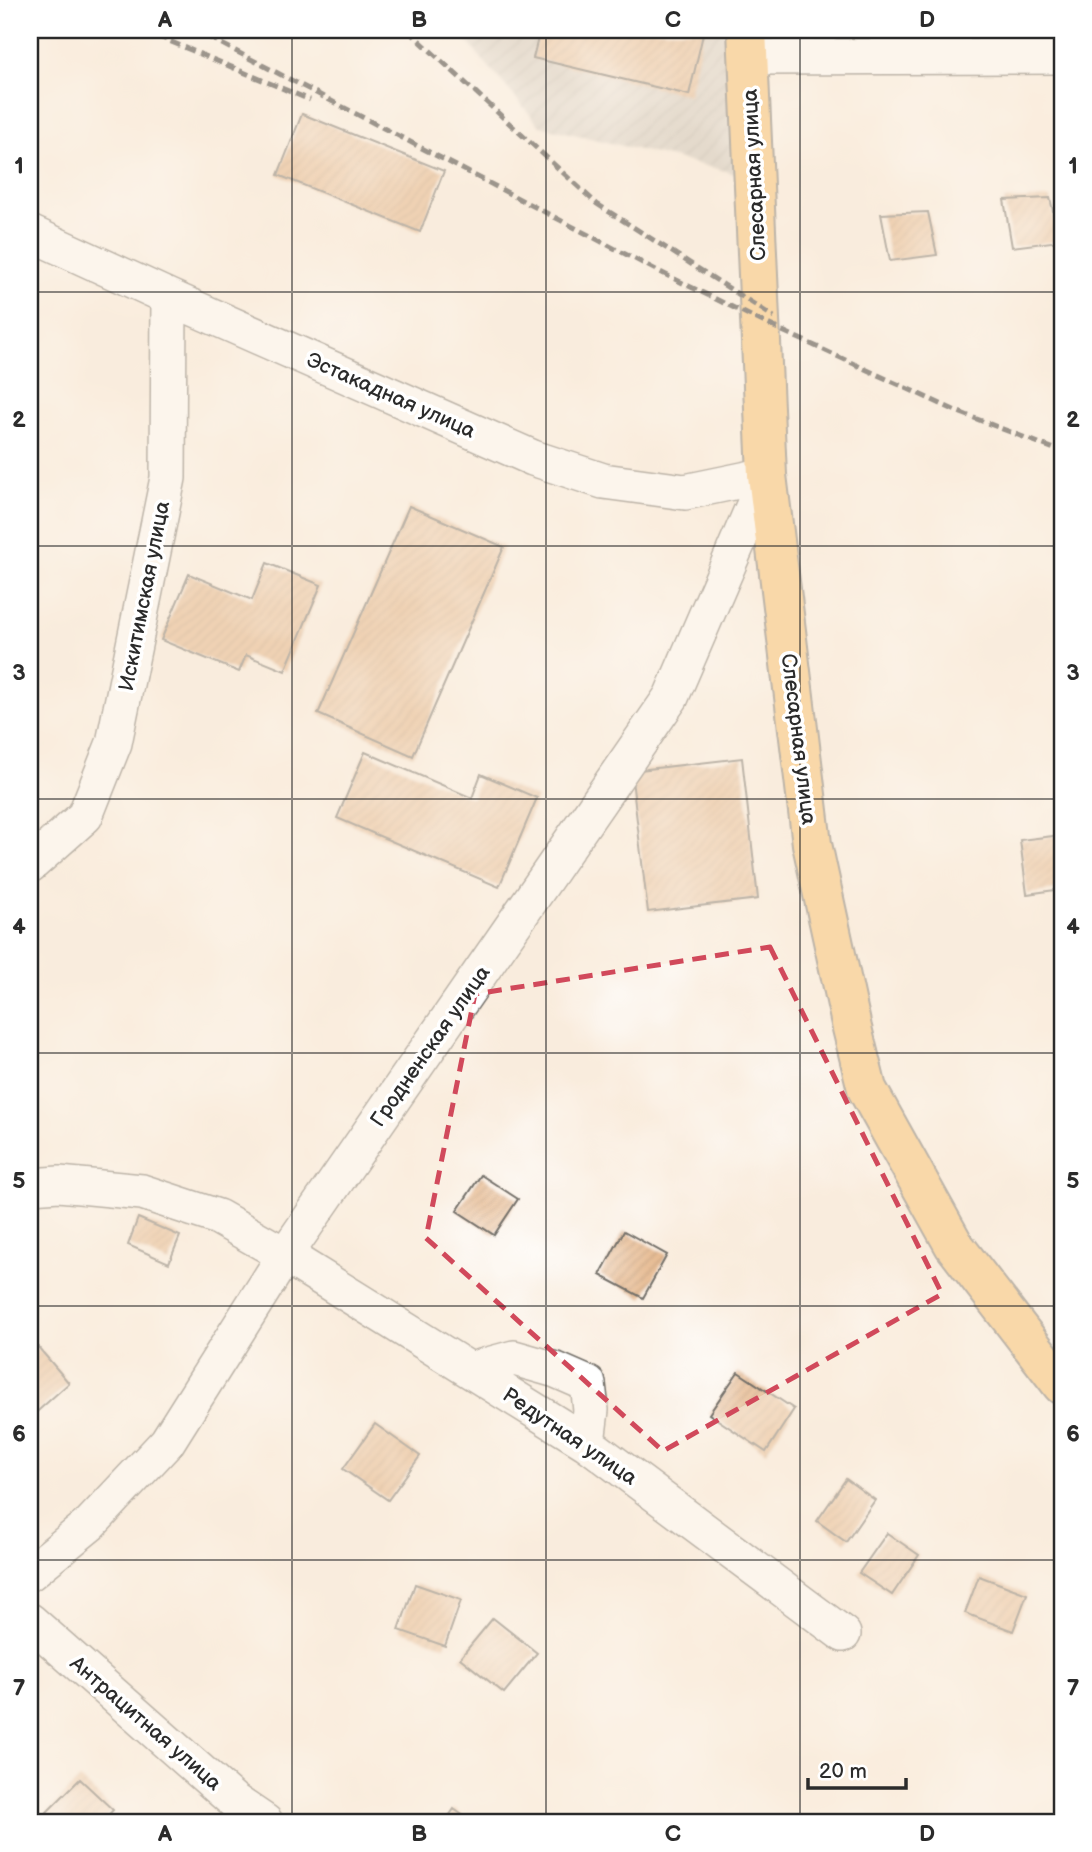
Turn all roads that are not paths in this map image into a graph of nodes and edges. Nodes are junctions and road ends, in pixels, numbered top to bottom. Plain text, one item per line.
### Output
1 (748, 44) edge
2 (1062, 56) edge
3 (30, 233) edge
4 (169, 297) junction
5 (767, 475) junction
6 (30, 865) edge
7 (30, 1186) edge
8 (285, 1255) junction
9 (470, 1370) junction
10 (1062, 1385) edge
11 (587, 1443) junction
12 (30, 1573) edge
13 (30, 1621) edge
14 (843, 1634) dead end
15 (265, 1822) edge

1 - 2 street
1 - 5 main road, Слесарная улица
3 - 4 street, Эстакадная улица
4 - 5 street, Эстакадная улица
4 - 6 street, Искитимская улица
5 - 8 street, Гродненская улица
5 - 10 main road, Слесарная улица
7 - 8 street, Редутная улица
8 - 9 street, Редутная улица
8 - 12 street, Гродненская улица
9 - 11 street, Редутная улица
9 - 11 street
11 - 14 street, Редутная улица
13 - 15 street, Антрацитная улица

